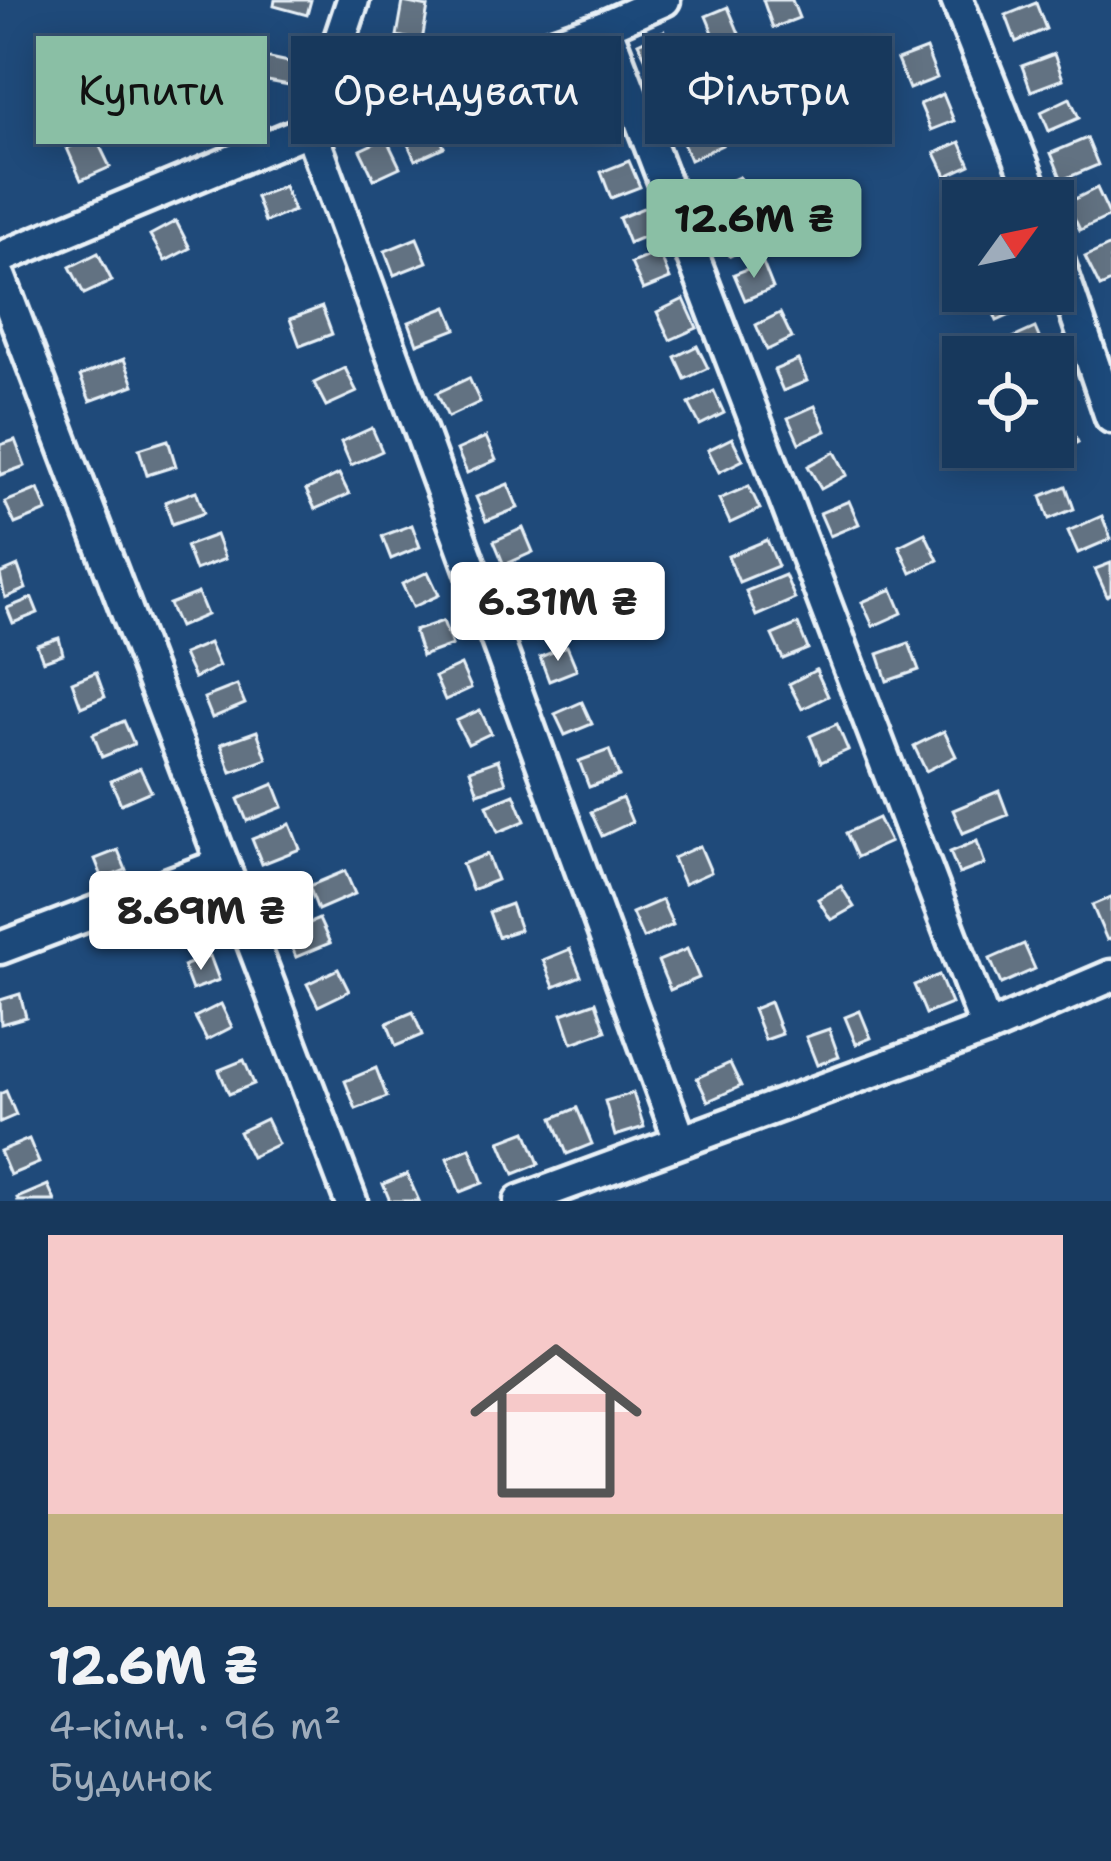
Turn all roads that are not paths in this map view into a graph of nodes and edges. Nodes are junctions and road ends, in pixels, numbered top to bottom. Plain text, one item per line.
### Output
1 (353, 0) edge
2 (664, 0) edge
3 (957, 0) edge
4 (605, 26) junction
5 (341, 36) edge
6 (576, 36) edge
7 (291, 137) edge
8 (315, 144) edge
9 (1028, 180) edge
10 (0, 258) edge
11 (0, 278) edge
12 (1074, 308) edge
13 (1111, 417) edge
14 (222, 864) junction
15 (0, 948) edge
16 (1111, 976) edge
17 (987, 1029) junction
18 (680, 1140) junction
19 (352, 1201) edge
20 (520, 1201) edge

1 - 5 street
2 - 4 street
3 - 9 street
4 - 6 street
4 - 17 street
7 - 10 street
8 - 18 street
11 - 14 street
12 - 13 street
14 - 15 street
14 - 19 street
16 - 17 street
17 - 18 street
18 - 20 street

